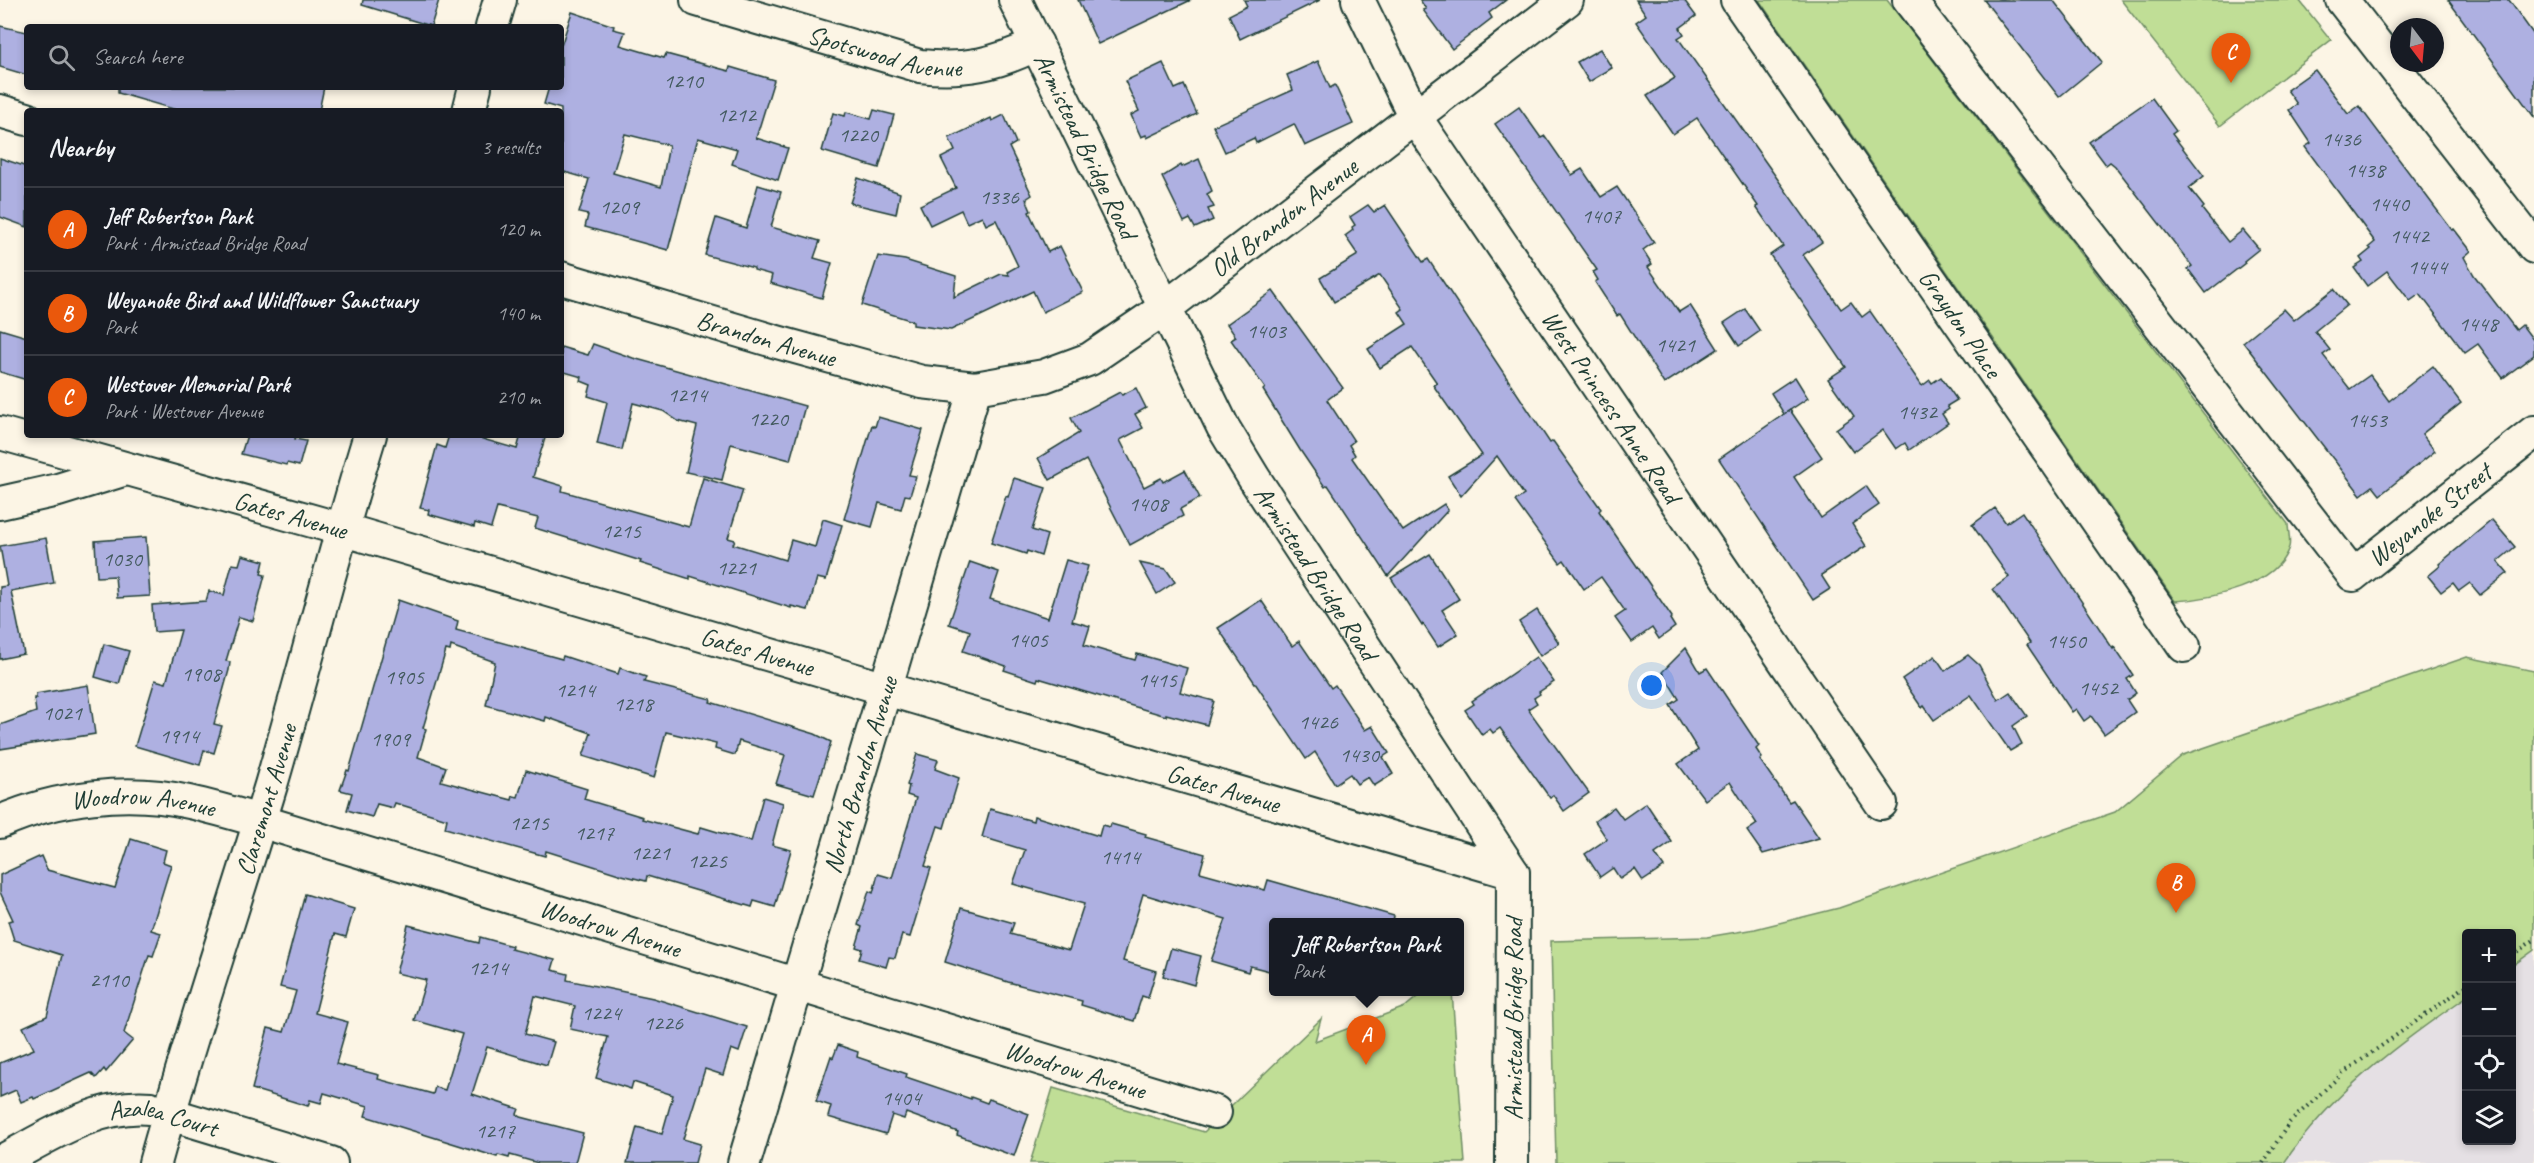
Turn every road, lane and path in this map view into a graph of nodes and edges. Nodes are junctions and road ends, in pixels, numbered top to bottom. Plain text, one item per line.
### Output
1 (500, 0) edge
2 (697, 0) edge
3 (1015, 0) edge
4 (1358, 0) edge
5 (1567, 0) edge
6 (1737, 0) edge
7 (1909, 0) edge
8 (2342, 0) edge
9 (493, 24) edge
10 (1037, 44) junction
11 (474, 90) edge
12 (470, 108) edge
13 (0, 111) edge
14 (1414, 117) junction
15 (24, 118) edge
16 (2534, 247) edge
17 (564, 279) edge
18 (1165, 308) junction
19 (975, 388) junction
20 (2534, 432) edge
21 (0, 433) edge
22 (369, 438) edge
23 (126, 469) junction
24 (0, 503) edge
25 (341, 529) junction
26 (2184, 646) dead end
27 (885, 690) junction
28 (1881, 803) dead end
29 (260, 821) junction
30 (0, 822) edge
31 (1513, 873) junction
32 (2534, 940) edge
33 (2516, 952) edge
34 (797, 984) junction
35 (2462, 989) edge
36 (1215, 1112) dead end
37 (169, 1114) junction
38 (0, 1162) edge
39 (155, 1163) edge
40 (331, 1163) edge
41 (744, 1163) edge
42 (1512, 1163) edge
43 (2263, 1163) edge

1 - 9 street
2 - 10 street, Spotswood Avenue
3 - 10 street, Armistead Bridge Road
4 - 14 street, West Princess Anne Road
5 - 14 street, Old Brandon Avenue
6 - 26 street, Graydon Place
7 - 20 street, Weyanoke Street
8 - 16 street
10 - 18 street, Armistead Bridge Road
11 - 12 street
13 - 15 street
14 - 18 street, Old Brandon Avenue
14 - 28 street, West Princess Anne Road
17 - 19 street, Brandon Avenue
18 - 19 street, Old Brandon Avenue
18 - 31 street, Armistead Bridge Road
19 - 27 street, North Brandon Avenue
21 - 23 street, Gates Avenue
22 - 25 street, Claremont Avenue
23 - 24 street
23 - 25 street, Gates Avenue
25 - 27 street, Gates Avenue
25 - 29 street, Claremont Avenue
27 - 31 street, Gates Avenue
27 - 34 street, North Brandon Avenue
29 - 30 street, Woodrow Avenue
29 - 34 street, Woodrow Avenue
29 - 37 street, Claremont Avenue
31 - 42 street, Armistead Bridge Road
32 - 33 path
34 - 36 street, Woodrow Avenue
34 - 41 street, North Brandon Avenue
35 - 43 path
37 - 38 street, Azalea Court
37 - 39 street, Claremont Avenue
37 - 40 street, Azalea Court

